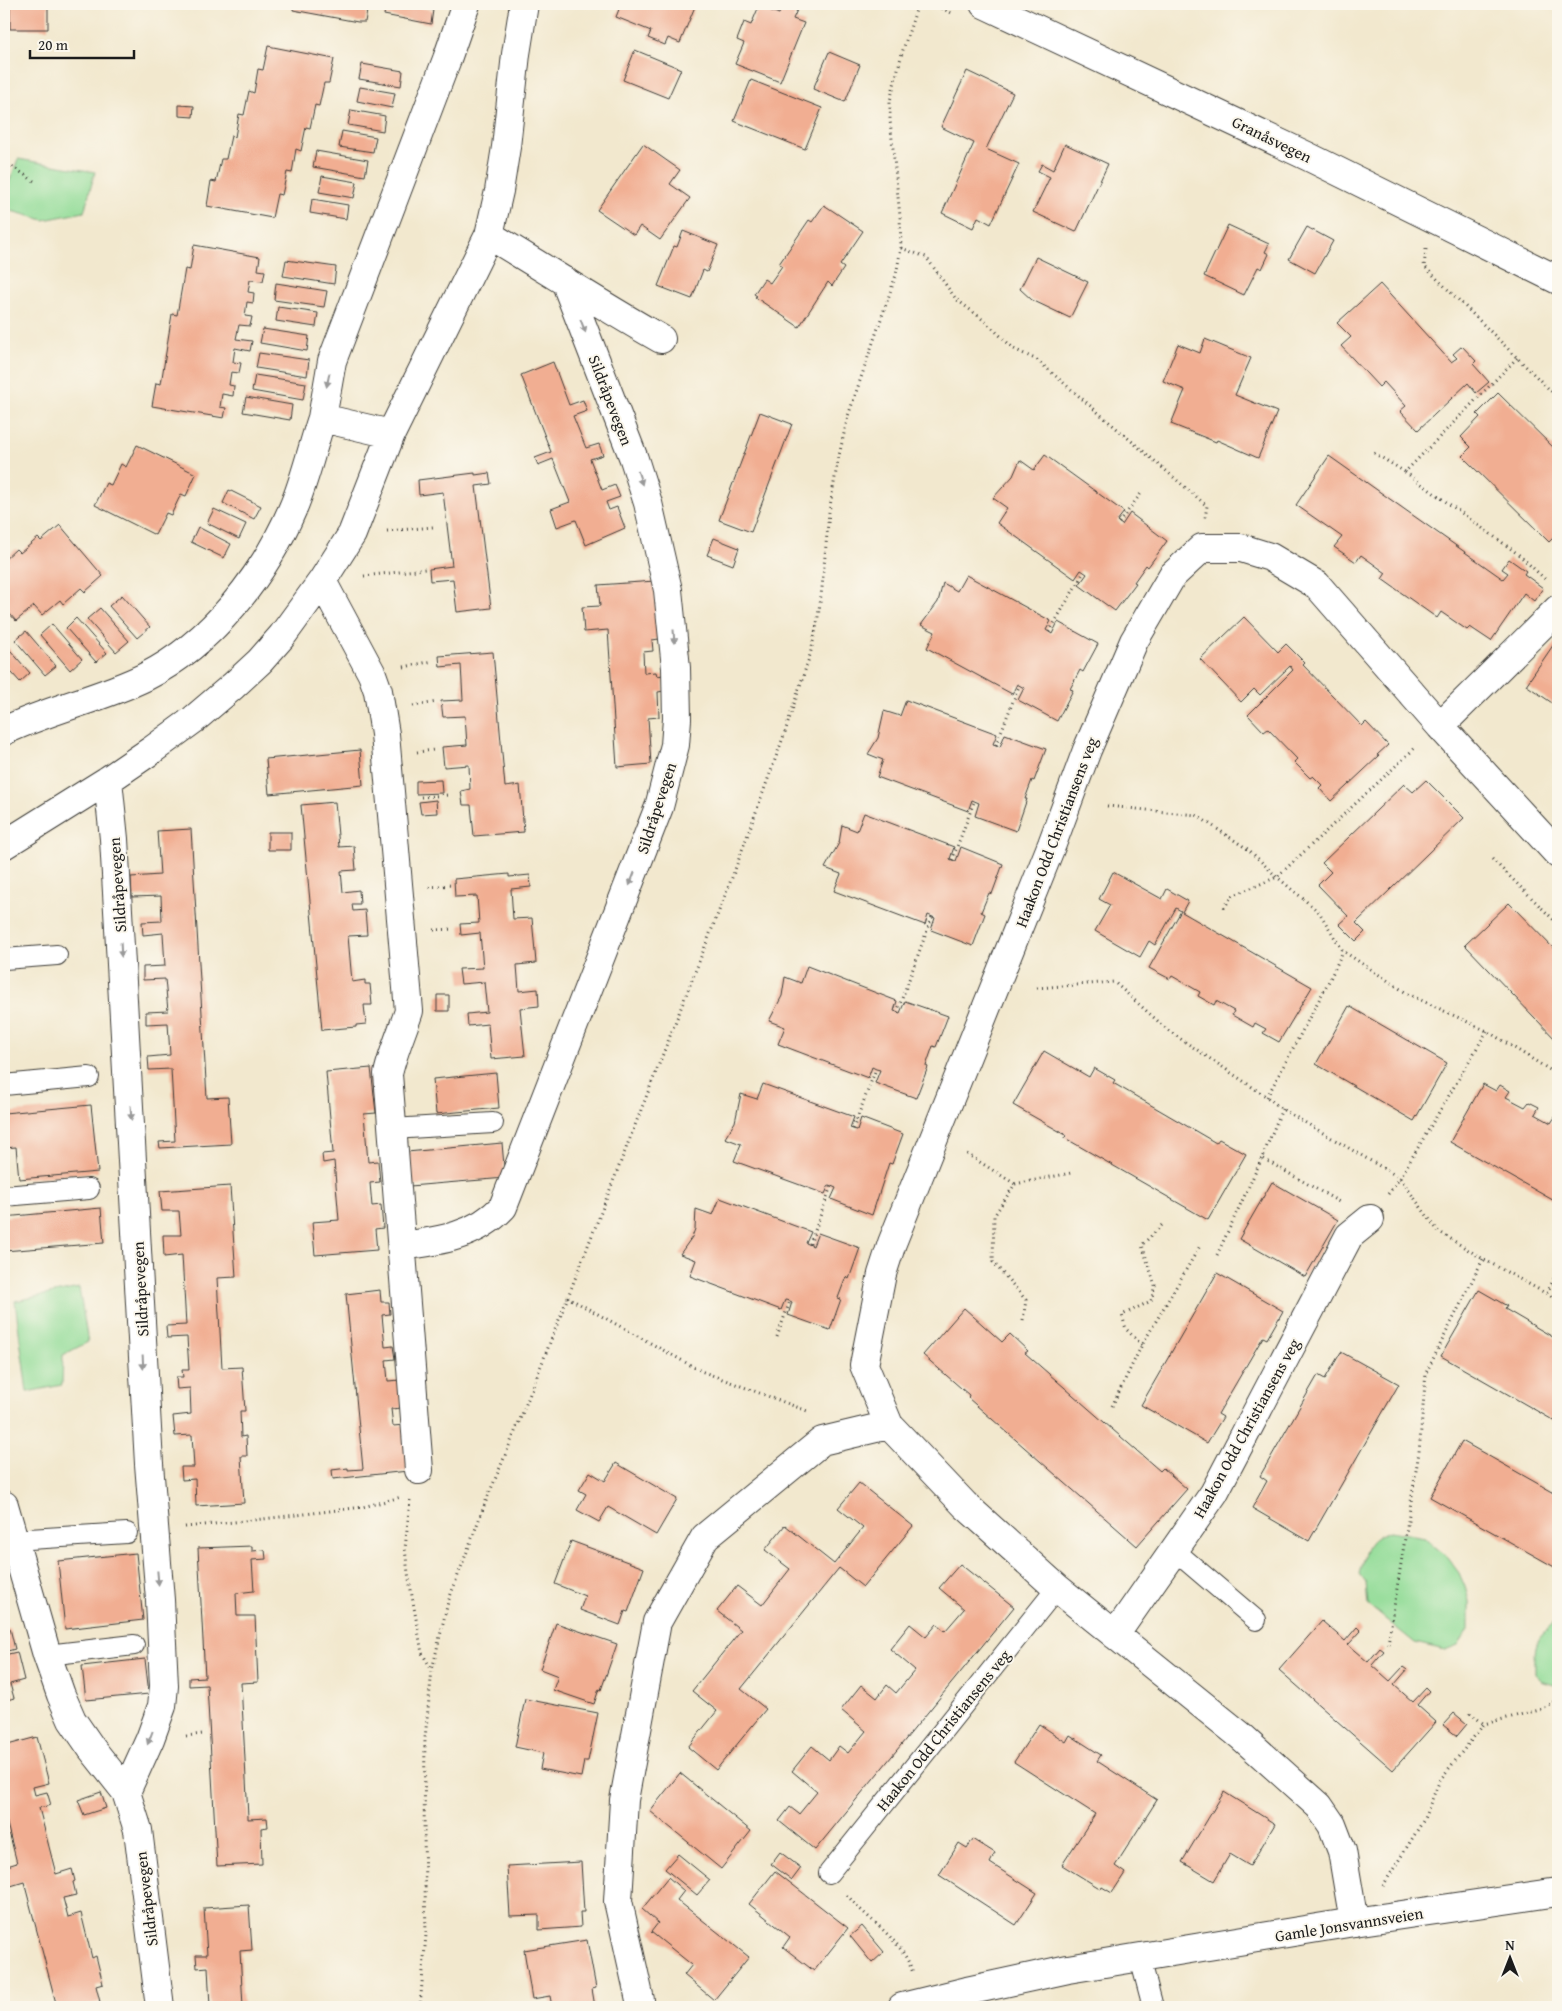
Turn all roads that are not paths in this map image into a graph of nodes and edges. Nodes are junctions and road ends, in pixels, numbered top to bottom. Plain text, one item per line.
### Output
1 (466, 4) edge
2 (524, 4) edge
3 (984, 4) edge
4 (489, 235) junction
5 (565, 280) junction
6 (1558, 280) edge
7 (661, 339) dead end
8 (322, 418) junction
9 (391, 434) junction
10 (322, 580) junction
11 (1555, 597) edge
12 (1440, 726) junction
13 (4, 731) edge
14 (108, 780) junction
15 (4, 845) edge
16 (1558, 854) edge
17 (57, 955) dead end
18 (4, 959) edge
19 (89, 1077) dead end
20 (4, 1085) edge
21 (493, 1122) dead end
22 (392, 1129) junction
23 (90, 1189) dead end
24 (4, 1196) edge
25 (1370, 1219) road end
26 (402, 1246) junction
27 (889, 1425) junction
28 (414, 1481) road end
29 (4, 1504) edge
30 (127, 1533) dead end
31 (13, 1540) junction
32 (1176, 1551) junction
33 (1057, 1588) junction
34 (1256, 1620) dead end
35 (1115, 1636) junction
36 (134, 1645) dead end
37 (47, 1655) junction
38 (126, 1792) junction
39 (829, 1873) road end
40 (1558, 1892) edge
41 (1354, 1922) junction
42 (1140, 1958) junction
43 (640, 2000) dead end
44 (160, 2007) edge
45 (902, 2007) edge
46 (1153, 2007) edge

1 -> 8 street
2 - 4 street
3 - 6 street, Granåsvegen
4 - 5 street
4 - 9 street
5 - 7 street
5 -> 26 street, Sildråpevegen
8 - 9 street
8 - 13 street
9 - 10 street
10 - 14 street
10 - 22 street
11 - 12 street
12 - 16 street
12 - 27 street, Haakon Odd Christiansens veg
14 - 15 street
14 -> 38 street, Sildråpevegen
17 - 18 lane
19 - 20 lane
21 - 22 lane
22 - 26 street
23 - 24 lane
25 - 32 street, Haakon Odd Christiansens veg
26 - 28 street
27 - 33 street, Haakon Odd Christiansens veg
27 - 43 street
29 - 31 street, Sildråpevegen
30 - 31 lane
31 - 37 street, Sildråpevegen
32 - 34 lane
32 - 35 street, Haakon Odd Christiansens veg
33 - 35 street, Haakon Odd Christiansens veg
33 - 39 lane, Haakon Odd Christiansens veg
35 - 41 street, Haakon Odd Christiansens veg
36 - 37 lane
37 - 38 street, Sildråpevegen
38 - 44 street, Sildråpevegen
40 - 41 street, Gamle Jonsvannsveien
41 - 42 street, Gamle Jonsvannsveien
42 - 45 street, Gamle Jonsvannsveien
42 - 46 lane

